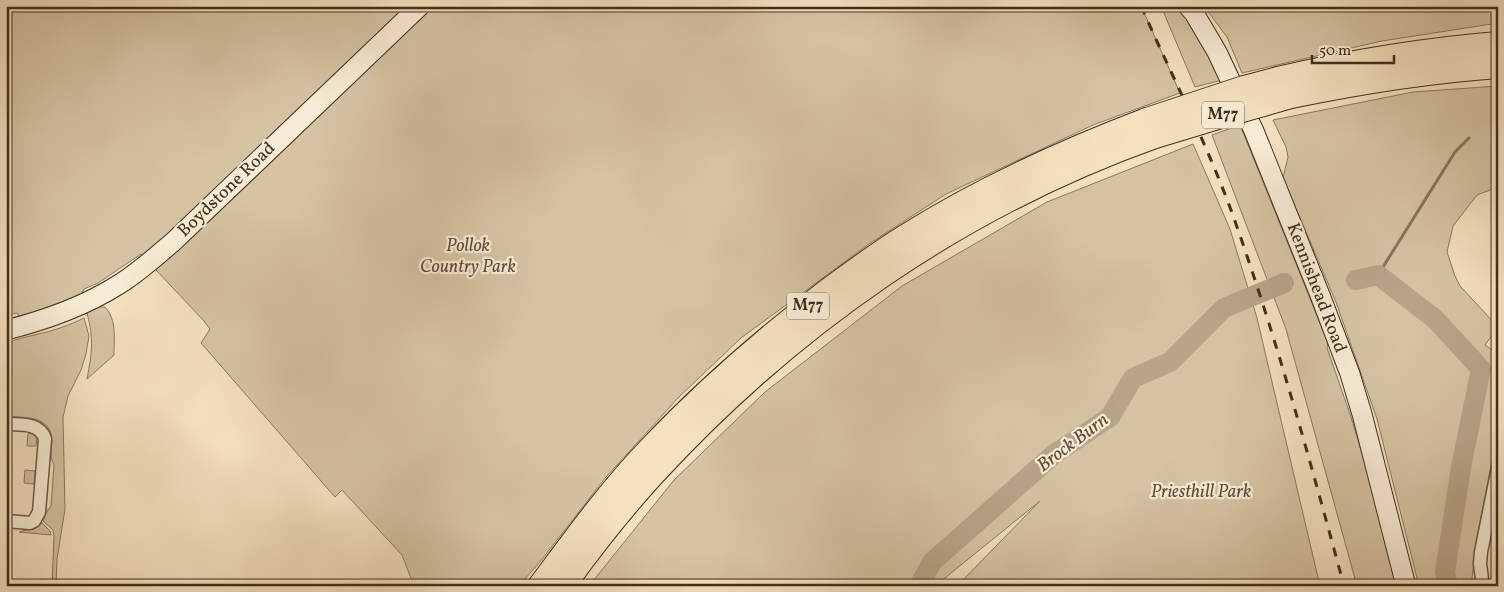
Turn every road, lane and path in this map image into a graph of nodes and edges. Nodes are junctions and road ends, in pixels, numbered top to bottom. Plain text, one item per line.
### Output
1 (420, 6) edge
2 (1188, 6) edge
3 (1498, 44) edge
4 (1498, 66) edge
5 (1285, 88) junction
6 (1151, 128) junction
7 (6, 330) edge
8 (6, 424) edge
9 (1498, 468) edge
10 (1492, 521) edge
11 (6, 522) edge
12 (540, 586) edge
13 (562, 586) edge
14 (1406, 586) edge
15 (1483, 586) edge

1 - 7 street, Boydstone Road
2 - 14 street, Kennishead Road
3 - 5 highway, M77
4 - 5 highway, M77
5 - 6 highway, M77, bridge
6 - 12 highway, M77
6 - 13 highway, M77
8 - 11 street
9 - 10 street
10 - 15 street

